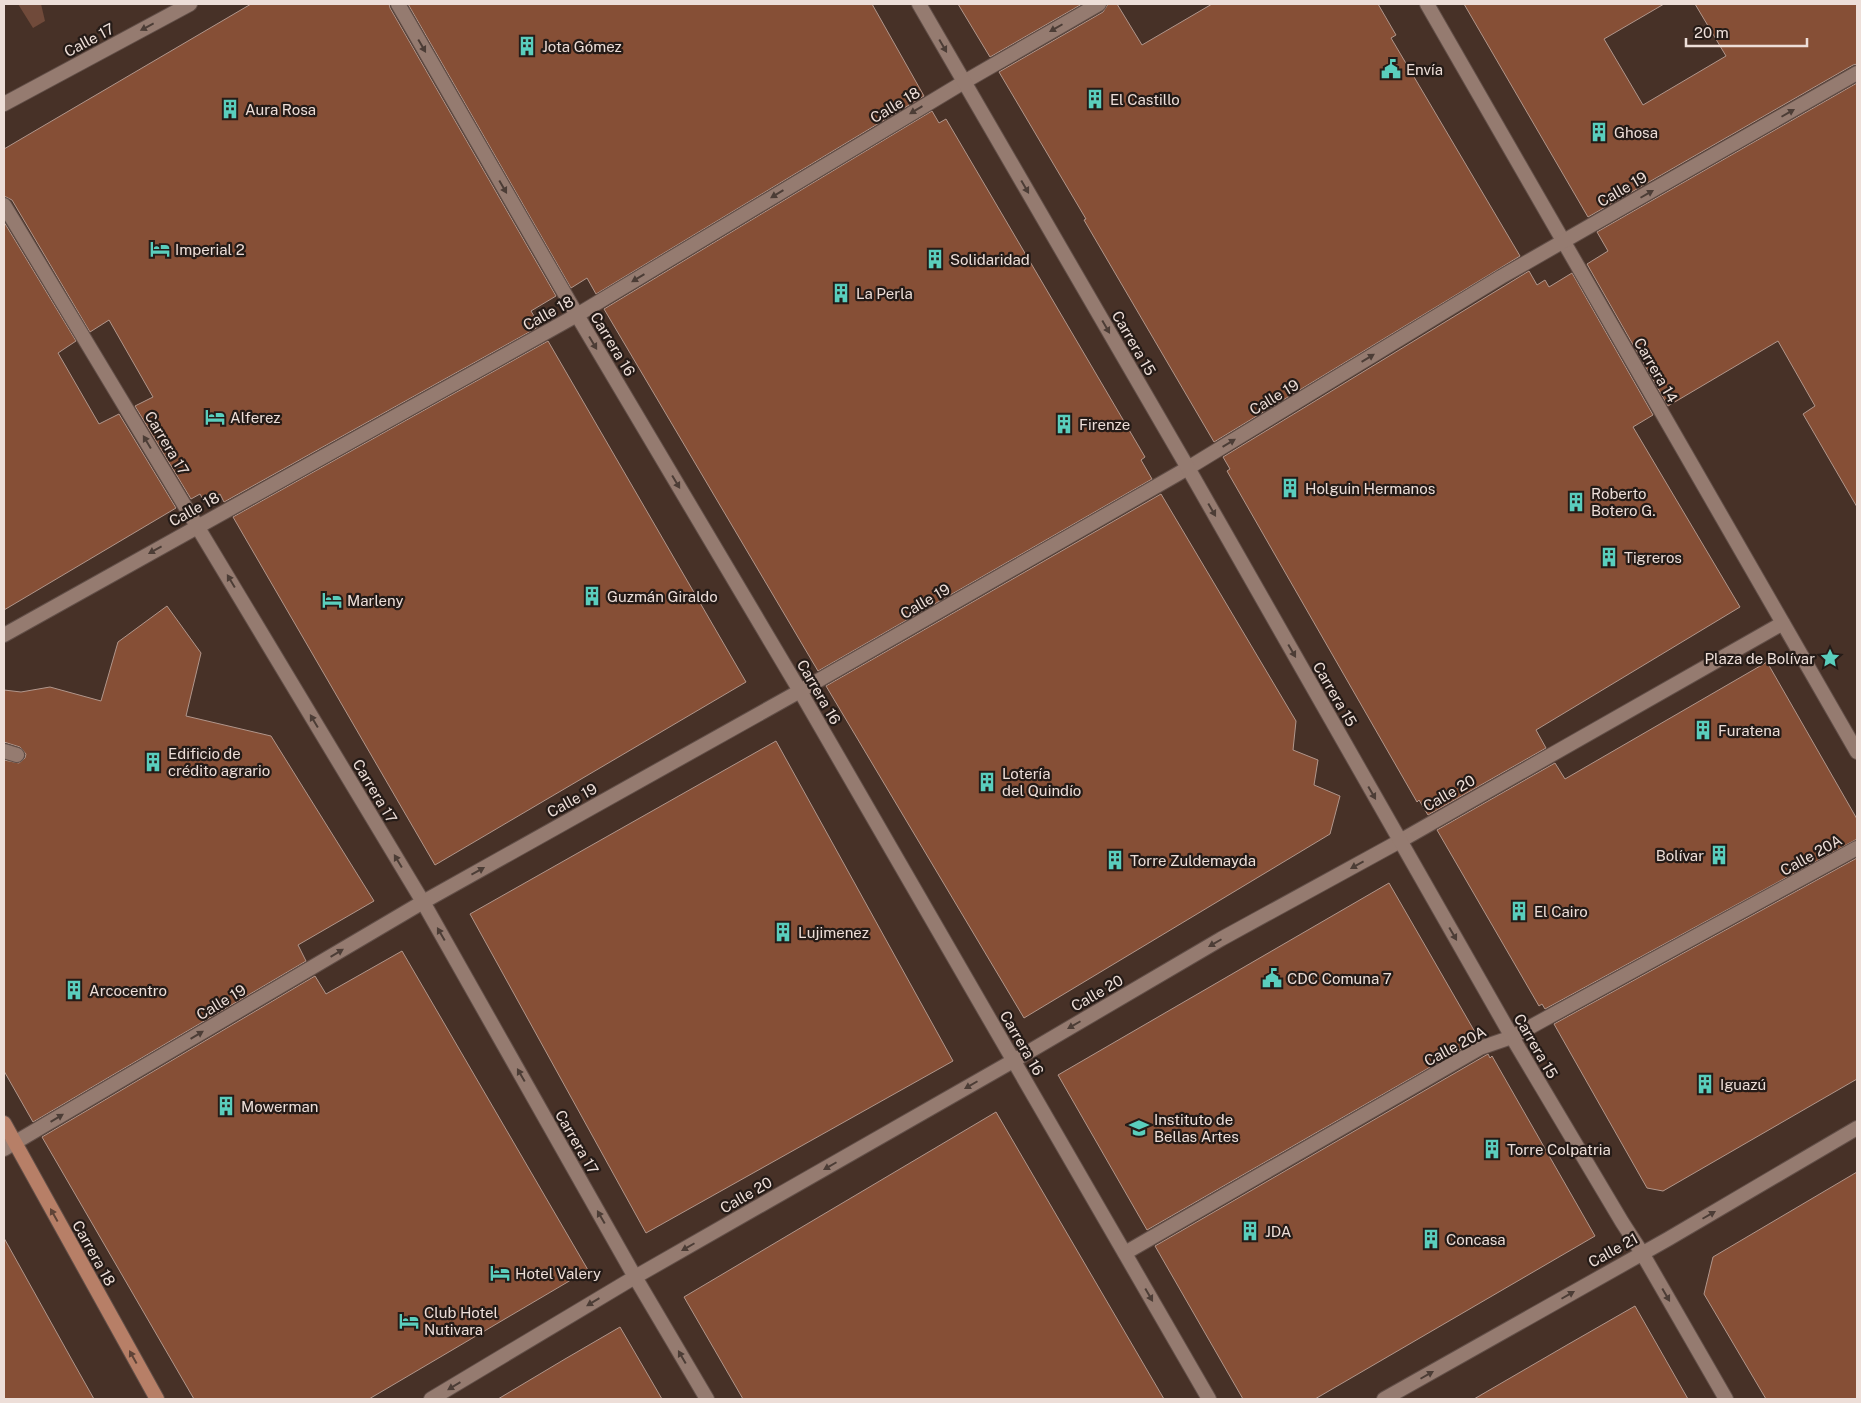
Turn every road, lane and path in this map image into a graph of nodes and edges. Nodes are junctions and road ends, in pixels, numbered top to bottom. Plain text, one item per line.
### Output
1 (190, 4) edge
2 (398, 4) edge
3 (919, 4) edge
4 (1099, 4) edge
5 (1427, 4) edge
6 (1857, 73) edge
7 (964, 82) junction
8 (4, 104) edge
9 (4, 205) edge
10 (1564, 242) junction
11 (577, 315) junction
12 (1188, 468) junction
13 (198, 526) junction
14 (1783, 623) junction
15 (4, 635) edge
16 (800, 691) junction
17 (1857, 752) edge
18 (1400, 841) junction
19 (1857, 848) edge
20 (423, 902) junction
21 (1512, 1037) junction
22 (1013, 1061) junction
23 (4, 1123) edge
24 (1857, 1128) edge
25 (10, 1146) edge
26 (1125, 1253) junction
27 (1642, 1253) junction
28 (635, 1277) junction
29 (157, 1399) edge
30 (431, 1399) edge
31 (707, 1399) edge
32 (1209, 1399) edge
33 (1384, 1399) edge
34 (1726, 1399) edge

1 -> 8 street, Calle 17
2 -> 11 street, Carrera 16
3 -> 7 street, Carrera 15
4 -> 7 street, Calle 18
5 - 10 street, Carrera 14
10 -> 6 street, Calle 19
7 -> 11 street, Calle 18
7 -> 12 street, Carrera 15
13 -> 9 street, Carrera 17
12 -> 10 street, Calle 19
10 - 14 street, Carrera 14
11 - 13 street, Calle 18
11 -> 16 street, Carrera 16
12 - 16 street, Calle 19
12 -> 18 street, Carrera 15
13 -> 15 street, Calle 18
20 -> 13 street, Carrera 17
14 - 17 street, Carrera 14
14 - 18 street, Calle 20
20 -> 16 street, Calle 19
16 - 22 street, Carrera 16
18 -> 21 street, Carrera 15
18 -> 22 street, Calle 20
19 - 21 street, Calle 20A
25 -> 20 street, Calle 19
28 -> 20 street, Carrera 17
21 - 26 street, Calle 20A
21 - 27 street, Carrera 15
22 - 26 street, Carrera 16
22 -> 28 street, Calle 20
23 - 25 main road, Carrera 18
27 -> 24 street, Calle 21
29 -> 25 main road, Carrera 18
26 -> 32 street, Carrera 16
33 -> 27 street, Calle 21
27 -> 34 street, Carrera 15
28 -> 30 street, Calle 20
31 -> 28 street, Carrera 17

